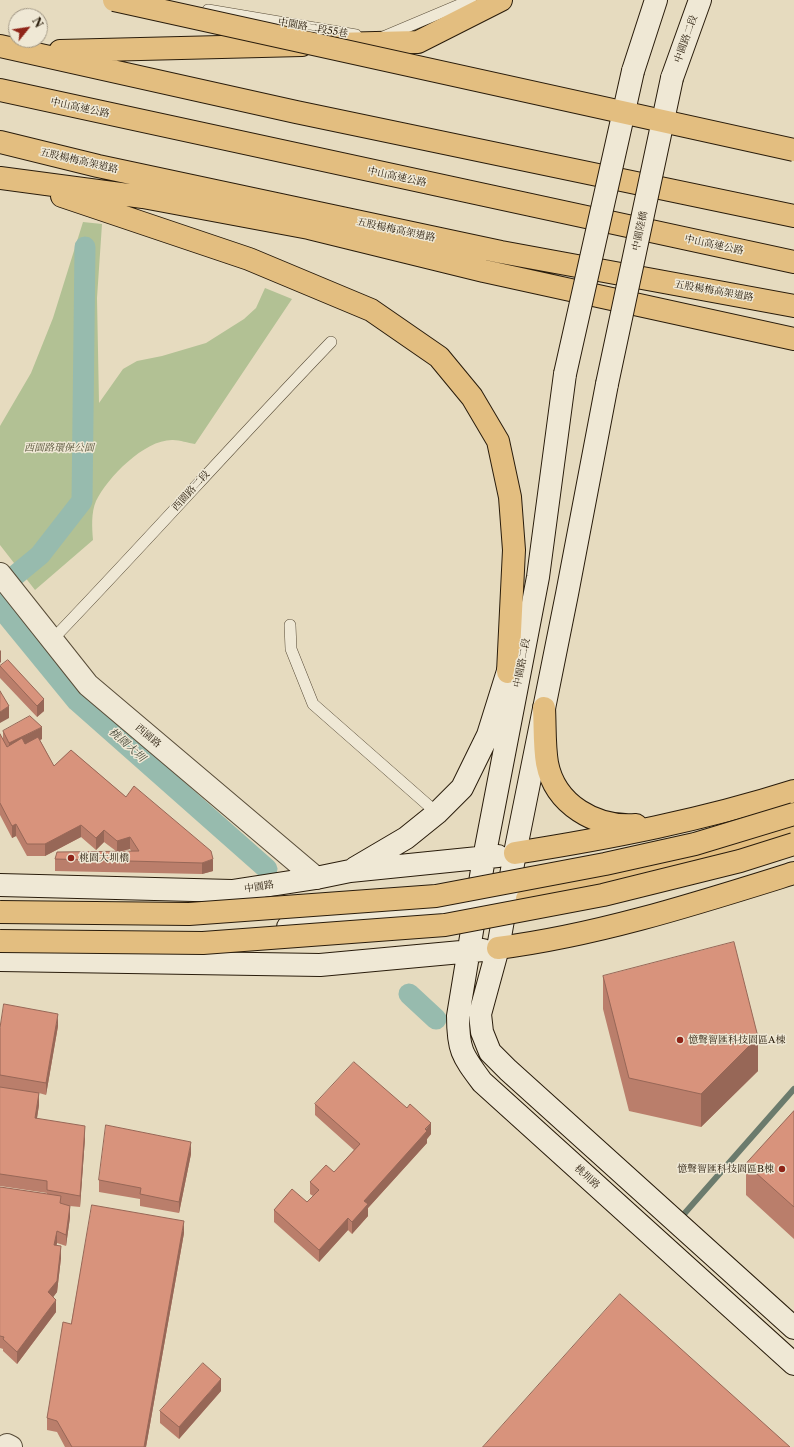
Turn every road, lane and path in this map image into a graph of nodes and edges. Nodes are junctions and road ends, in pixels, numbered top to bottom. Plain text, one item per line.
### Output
1 (114, 0) edge
2 (149, 0) edge
3 (471, 0) edge
4 (500, 0) edge
5 (656, 0) edge
6 (700, 0) edge
7 (0, 46) edge
8 (26, 52) junction
9 (672, 78) joint
10 (0, 90) edge
11 (0, 142) edge
12 (794, 150) edge
13 (6, 179) edge
14 (794, 216) edge
15 (794, 262) edge
16 (794, 306) edge
17 (794, 339) edge
18 (331, 342) dead end
19 (8, 584) edge
20 (531, 619) junction
21 (290, 624) dead end
22 (52, 640) junction
23 (508, 672) junction
24 (544, 708) junction
25 (794, 791) edge
26 (437, 812) junction
27 (794, 814) edge
28 (687, 821) junction
29 (794, 828) edge
30 (794, 844) edge
31 (515, 853) junction
32 (484, 858) junction
33 (350, 871) junction
34 (794, 873) edge
35 (316, 878) junction
36 (0, 885) edge
37 (507, 904) junction
38 (476, 906) junction
39 (0, 912) edge
40 (0, 941) edge
41 (498, 948) junction
42 (469, 952) junction
43 (0, 960) edge
44 (93, 962) junction
45 (794, 1328) edge
46 (794, 1364) edge

1 - 12 highway, bridge
2 - 3 lane, 中園路二段55巷
4 - 8 highway
5 - 20 main road, 中園路二段, bridge
6 - 9 main road, 中園路二段
7 - 8 highway
8 - 14 highway
9 - 24 main road, 中園陸橋, bridge
10 - 15 highway, 中山高速公路
11 - 16 highway, 五股楊梅高架道路, bridge
13 - 17 highway
13 - 23 highway
18 - 22 lane, 西園路二段
19 - 22 main road, 西園路
20 - 23 main road
20 - 32 main road, 中園路二段
21 - 26 lane
22 - 35 main road, 西園路
23 - 26 main road
24 - 28 highway
24 - 31 main road
25 - 28 highway
26 - 33 main road
27 - 39 highway, bridge
28 - 31 highway
29 - 37 highway
30 - 40 highway, bridge
31 - 32 main road, 中園路
31 - 37 main road
32 - 33 main road, 中園路
32 - 38 main road, 中園路二段
33 - 35 main road, 中園路
34 - 41 highway
35 - 36 main road, 中園路
37 - 38 main road
37 - 41 main road
38 - 42 main road, 中園路二段
38 - 44 main road
41 - 42 main road
41 - 45 main road
42 - 44 main road
42 - 46 main road, 桃圳路
43 - 44 main road

